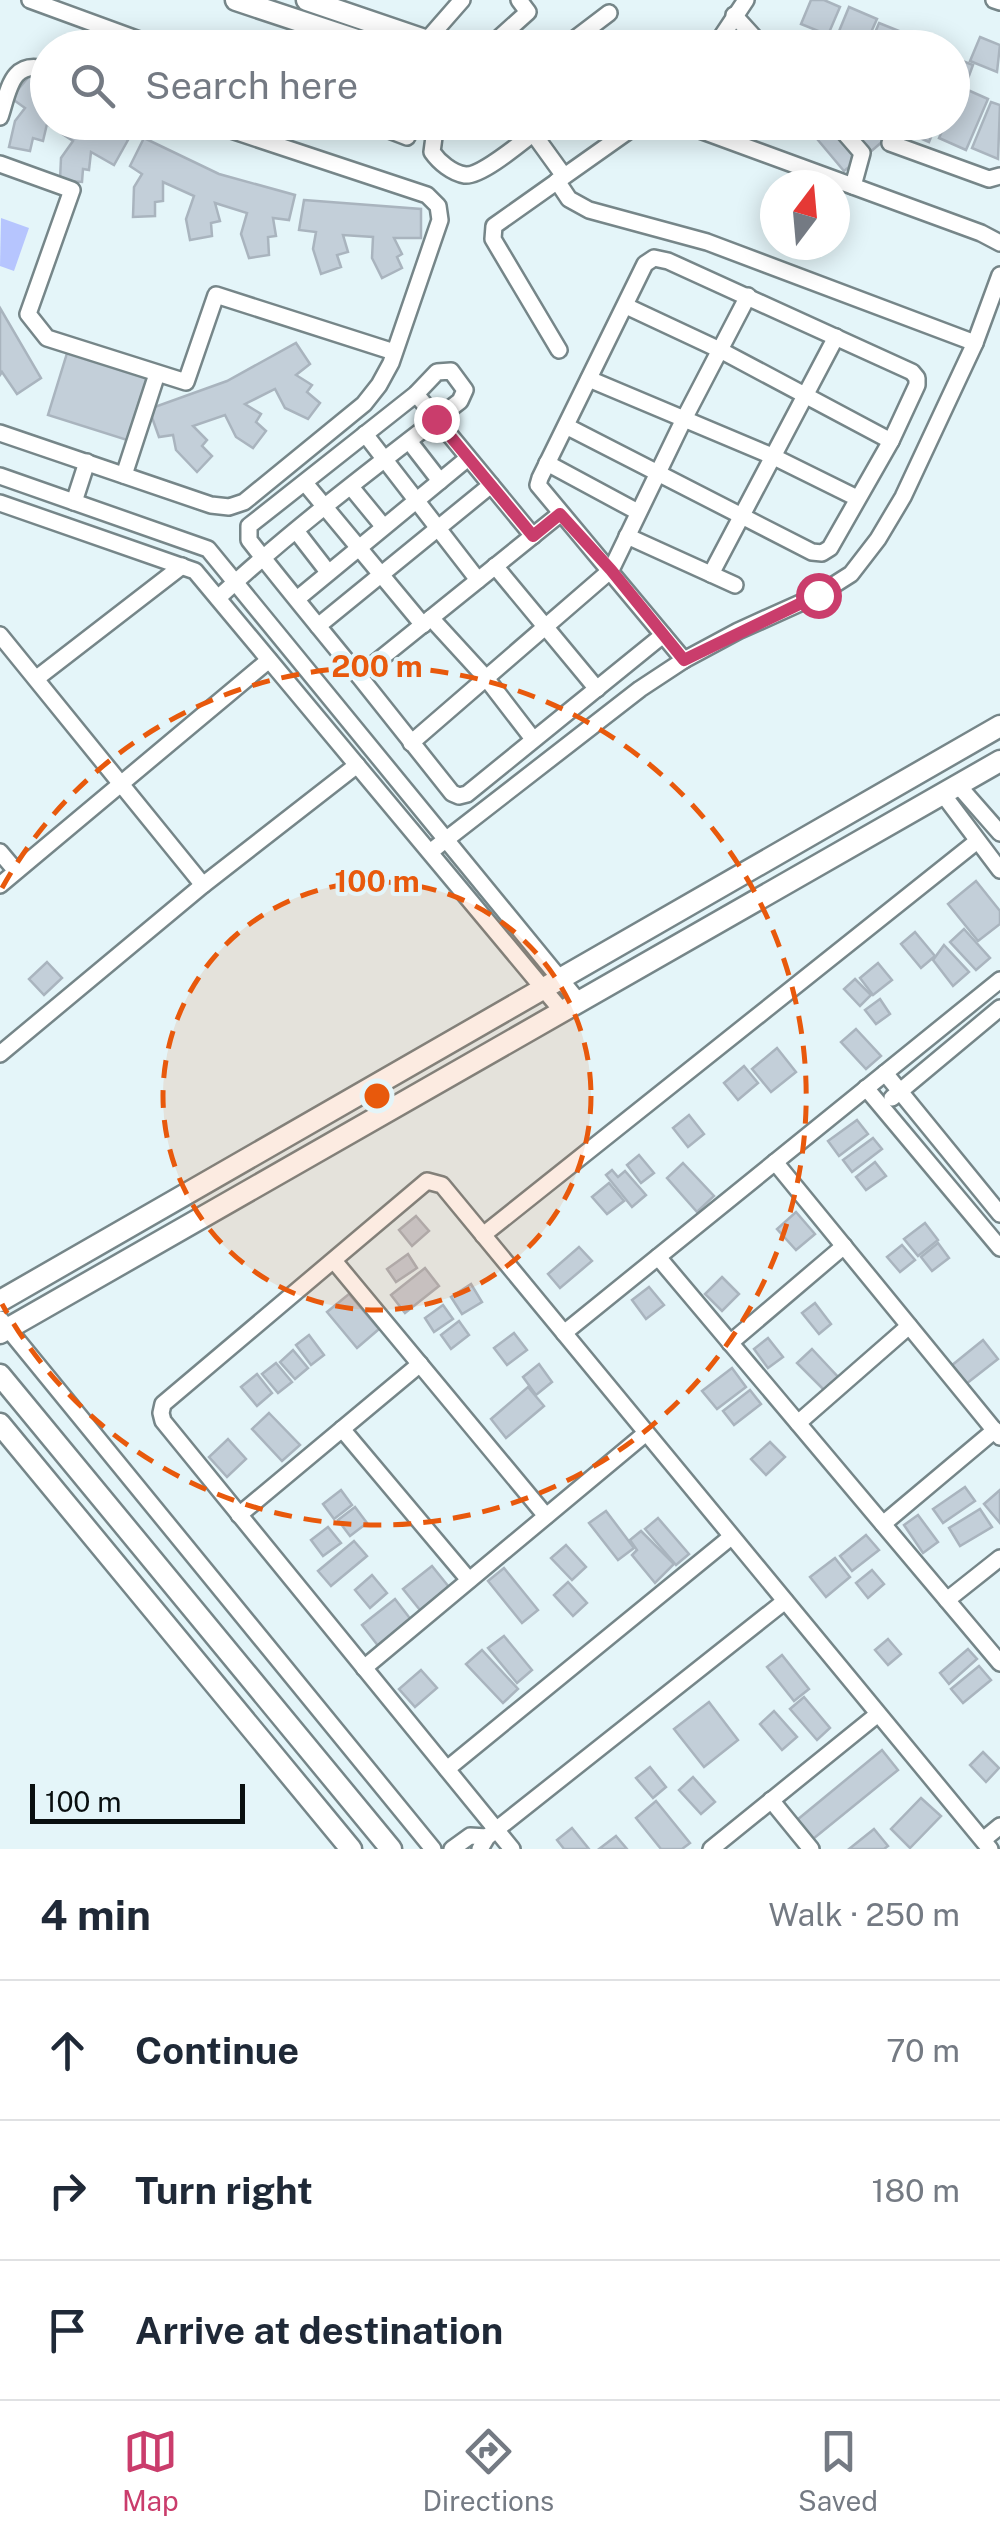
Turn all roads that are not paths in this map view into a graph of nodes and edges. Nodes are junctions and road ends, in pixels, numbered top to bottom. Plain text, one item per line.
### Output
1 (30, 0) edge
2 (236, 0) edge
3 (307, 0) edge
4 (462, 0) edge
5 (519, 0) edge
6 (746, 0) edge
7 (354, 8) edge
8 (609, 12) dead end
9 (734, 15) junction
10 (112, 30) edge
11 (327, 30) edge
12 (405, 30) edge
13 (446, 30) edge
14 (508, 30) edge
15 (586, 30) edge
16 (725, 30) edge
17 (748, 30) edge
18 (30, 67) edge
19 (0, 116) edge
20 (268, 140) edge
21 (434, 140) edge
22 (516, 140) edge
23 (536, 140) edge
24 (615, 140) edge
25 (728, 140) edge
26 (851, 140) edge
27 (890, 143) dead end
28 (0, 164) edge
29 (1000, 176) edge
30 (560, 179) junction
31 (854, 186) junction
32 (999, 242) edge
33 (1000, 275) edge
34 (748, 296) junction
35 (626, 306) junction
36 (836, 337) junction
37 (974, 343) junction
38 (559, 350) dead end
39 (720, 350) junction
40 (394, 352) junction
41 (158, 374) junction
42 (590, 379) junction
43 (416, 394) junction
44 (805, 394) junction
45 (436, 419) junction
46 (684, 419) junction
47 (566, 426) junction
48 (0, 433) edge
49 (365, 434) junction
50 (409, 441) junction
51 (891, 442) junction
52 (772, 456) junction
53 (468, 458) junction
54 (385, 460) junction
55 (86, 462) junction
56 (546, 464) junction
57 (659, 472) junction
58 (124, 475) junction
59 (0, 476) edge
60 (440, 480) junction
61 (305, 482) junction
62 (491, 485) junction
63 (351, 487) junction
64 (857, 498) junction
65 (416, 500) junction
66 (74, 502) junction
67 (0, 503) edge
68 (326, 508) junction
69 (638, 512) junction
70 (560, 514) junction
71 (741, 517) junction
72 (383, 526) junction
73 (438, 529) junction
74 (297, 532) junction
75 (533, 536) junction
76 (626, 536) junction
77 (357, 546) junction
78 (264, 560) junction
79 (182, 566) junction
80 (495, 566) junction
81 (611, 570) junction
82 (328, 572) junction
83 (711, 574) junction
84 (382, 575) junction
85 (478, 580) junction
86 (236, 581) junction
87 (735, 585) dead end
88 (218, 598) junction
89 (296, 599) junction
90 (427, 622) junction
91 (318, 626) junction
92 (546, 626) junction
93 (0, 635) edge
94 (663, 635) junction
95 (269, 660) junction
96 (684, 660) junction
97 (359, 676) junction
98 (37, 678) junction
99 (486, 678) junction
100 (597, 689) junction
101 (1000, 726) edge
102 (533, 739) junction
103 (411, 743) junction
104 (1000, 761) edge
105 (357, 765) junction
106 (121, 784) junction
107 (949, 789) junction
108 (1000, 832) edge
109 (448, 840) junction
110 (976, 842) junction
111 (0, 852) edge
112 (430, 852) junction
113 (1000, 870) edge
114 (16, 872) junction
115 (0, 885) edge
116 (203, 885) junction
117 (1000, 980) edge
118 (552, 984) junction
119 (571, 1007) junction
120 (1000, 1008) edge
121 (0, 1054) edge
122 (885, 1073) junction
123 (866, 1088) junction
124 (900, 1092) junction
125 (882, 1106) junction
126 (775, 1162) junction
127 (1000, 1214) edge
128 (483, 1234) junction
129 (844, 1246) junction
130 (1000, 1248) edge
131 (658, 1257) junction
132 (335, 1262) junction
133 (0, 1301) edge
134 (909, 1326) junction
135 (2, 1327) edge
136 (564, 1334) junction
137 (730, 1343) junction
138 (420, 1364) junction
139 (0, 1375) edge
140 (798, 1423) junction
141 (0, 1424) edge
142 (342, 1429) junction
143 (646, 1432) junction
144 (997, 1434) edge
145 (239, 1515) junction
146 (546, 1516) junction
147 (883, 1524) junction
148 (731, 1536) junction
149 (1000, 1558) edge
150 (469, 1580) junction
151 (947, 1600) junction
152 (784, 1601) junction
153 (1000, 1663) edge
154 (364, 1668) junction
155 (878, 1714) junction
156 (447, 1769) junction
157 (771, 1800) junction
158 (1000, 1826) edge
159 (488, 1839) edge
160 (986, 1845) edge
161 (351, 1849) edge
162 (391, 1849) edge
163 (433, 1849) edge
164 (452, 1849) edge
165 (512, 1849) edge
166 (711, 1849) edge
167 (811, 1849) edge

1 - 10 street
2 - 11 street
3 - 7 street
4 - 13 street
5 - 14 street
6 - 9 street
7 - 12 street
8 - 15 street
9 - 16 street
9 - 17 street
18 - 19 street
20 - 40 street
21 - 22 street
23 - 30 street
24 - 30 street
25 - 31 street
26 - 31 street
27 - 29 street
28 - 41 street
30 - 37 street
30 - 38 street
31 - 32 street
33 - 37 street
34 - 35 street
34 - 36 street
34 - 39 street
35 - 39 street
35 - 42 street
36 - 44 street
36 - 51 street
37 - 96 street
39 - 44 street
39 - 46 street
40 - 41 street
40 - 58 street
41 - 58 street
42 - 46 street
42 - 47 street
43 - 45 street
43 - 45 street
43 - 49 street
44 - 51 street
44 - 52 street
45 - 50 street
45 - 53 street
46 - 52 street
46 - 57 street
47 - 56 street
47 - 57 street
48 - 55 street
49 - 54 street
49 - 61 street
50 - 54 street
50 - 60 street
51 - 64 street
52 - 64 street
52 - 71 street
53 - 60 street
53 - 62 street
54 - 63 street
54 - 65 street
55 - 58 street
55 - 66 street
56 - 69 street
56 - 70 street
57 - 69 street
57 - 71 street
59 - 66 street
60 - 65 street
61 - 68 street
61 - 78 street
62 - 73 street
62 - 75 street
63 - 68 street
63 - 72 street
64 - 71 street
65 - 72 street
65 - 73 street
66 - 86 street
67 - 79 street
68 - 74 street
68 - 77 street
69 - 76 street
70 - 75 street
70 - 81 street
71 - 83 street
72 - 77 street
73 - 84 street
73 - 85 street
74 - 78 street
74 - 82 street
75 - 80 street
76 - 81 street
76 - 83 street
77 - 82 street
77 - 84 street
78 - 86 street
78 - 89 street
79 - 88 street
79 - 98 street
80 - 85 street
80 - 92 street
81 - 92 street
81 - 94 street
82 - 89 street
83 - 87 street
84 - 90 street
84 - 91 street
85 - 90 street
86 - 88 street
86 - 109 street
88 - 95 street
89 - 91 street
90 - 97 street
90 - 99 street
91 - 97 street
92 - 99 street
92 - 100 street
93 - 98 street
94 - 96 street
94 - 100 street
95 - 105 street
95 - 106 street
96 - 109 street
97 - 103 street
98 - 106 street
99 - 102 street
99 - 103 street
100 - 102 street
101 - 118 street
102 - 103 street
104 - 107 street
105 - 112 street
105 - 116 street
106 - 114 street
106 - 116 street
107 - 108 street
107 - 110 street
107 - 119 street
109 - 112 street
109 - 118 street
110 - 113 street
110 - 128 street
111 - 114 street
112 - 118 street
114 - 115 street
116 - 121 street
117 - 122 street
118 - 119 street
118 - 133 street
119 - 135 street
120 - 124 street
122 - 123 street
122 - 124 street
123 - 125 street
123 - 126 street
124 - 125 street
124 - 127 street
125 - 130 street
126 - 129 street
126 - 131 street
128 - 132 street
128 - 136 street
129 - 134 street
129 - 137 street
131 - 136 street
131 - 137 street
132 - 138 street
132 - 145 street
134 - 140 street
134 - 144 street
135 - 163 street
136 - 143 street
137 - 140 street
138 - 142 street
138 - 146 street
139 - 162 street
140 - 147 street
141 - 161 street
142 - 145 street
142 - 150 street
143 - 146 street
143 - 148 street
144 - 147 street
145 - 154 street
146 - 150 street
147 - 151 street
148 - 152 street
148 - 156 street
149 - 151 street
150 - 154 street
151 - 153 street
152 - 155 street
152 - 159 street
154 - 156 street
155 - 157 street
155 - 160 street
156 - 159 street
157 - 166 street
157 - 167 street
158 - 160 street
159 - 164 street
159 - 165 street

